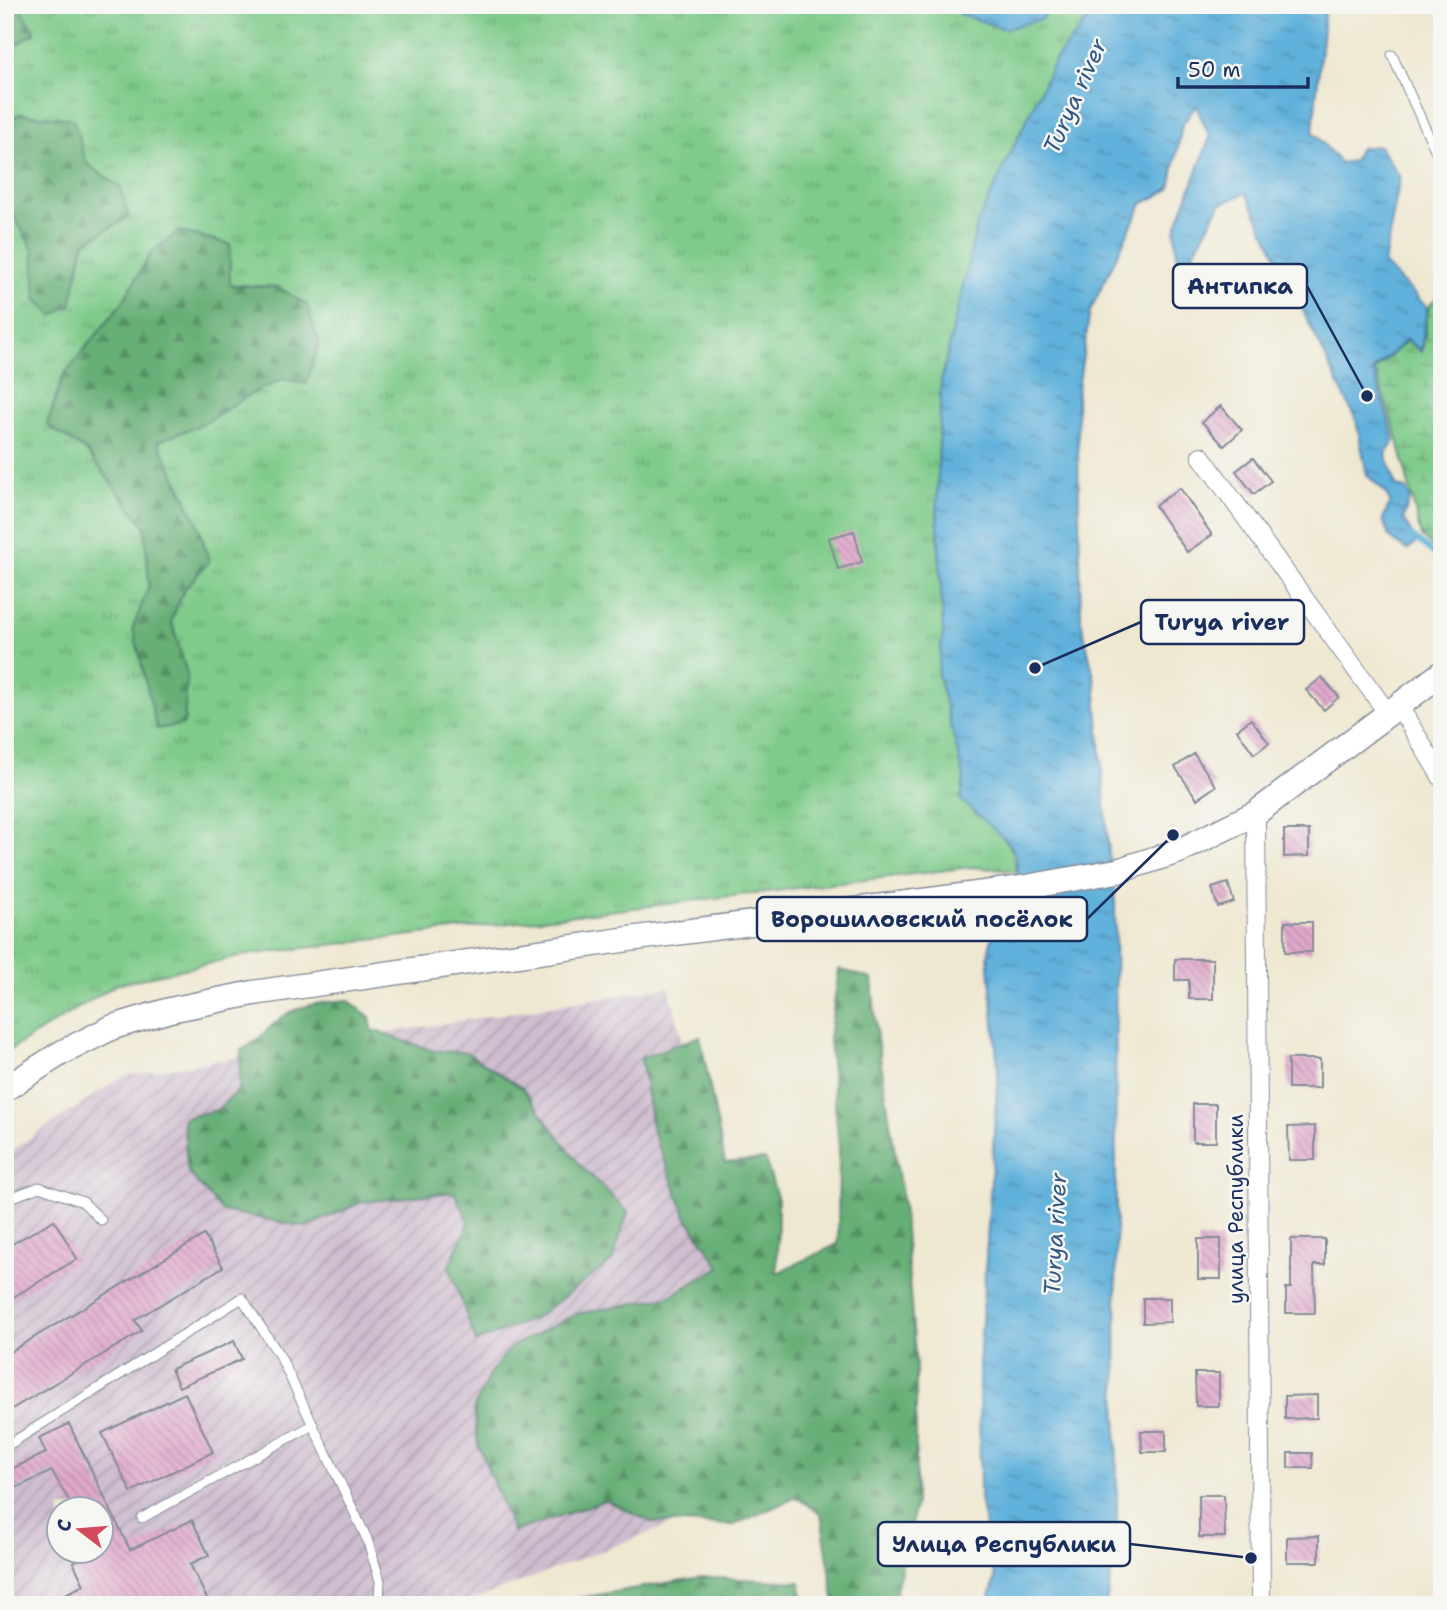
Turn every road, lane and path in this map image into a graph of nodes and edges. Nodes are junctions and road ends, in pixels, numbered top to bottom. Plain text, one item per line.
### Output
1 (1392, 55) dead end
2 (1442, 165) edge
3 (1201, 456) dead end
4 (1442, 673) edge
5 (1395, 711) junction
6 (1442, 778) edge
7 (1256, 813) junction
8 (5, 1089) edge
9 (5, 1200) edge
10 (101, 1220) dead end
11 (313, 1425) junction
12 (5, 1447) edge
13 (142, 1518) dead end
14 (1442, 1602) edge
15 (374, 1605) edge
16 (1261, 1605) edge
17 (1396, 1605) edge

1 - 2 lane
3 - 5 street
4 - 5 main road
5 - 6 street
5 - 7 main road
7 - 8 main road
7 - 16 street, улица Республики
9 - 10 lane
11 - 12 lane
11 - 13 lane
11 - 15 lane
14 - 17 lane

